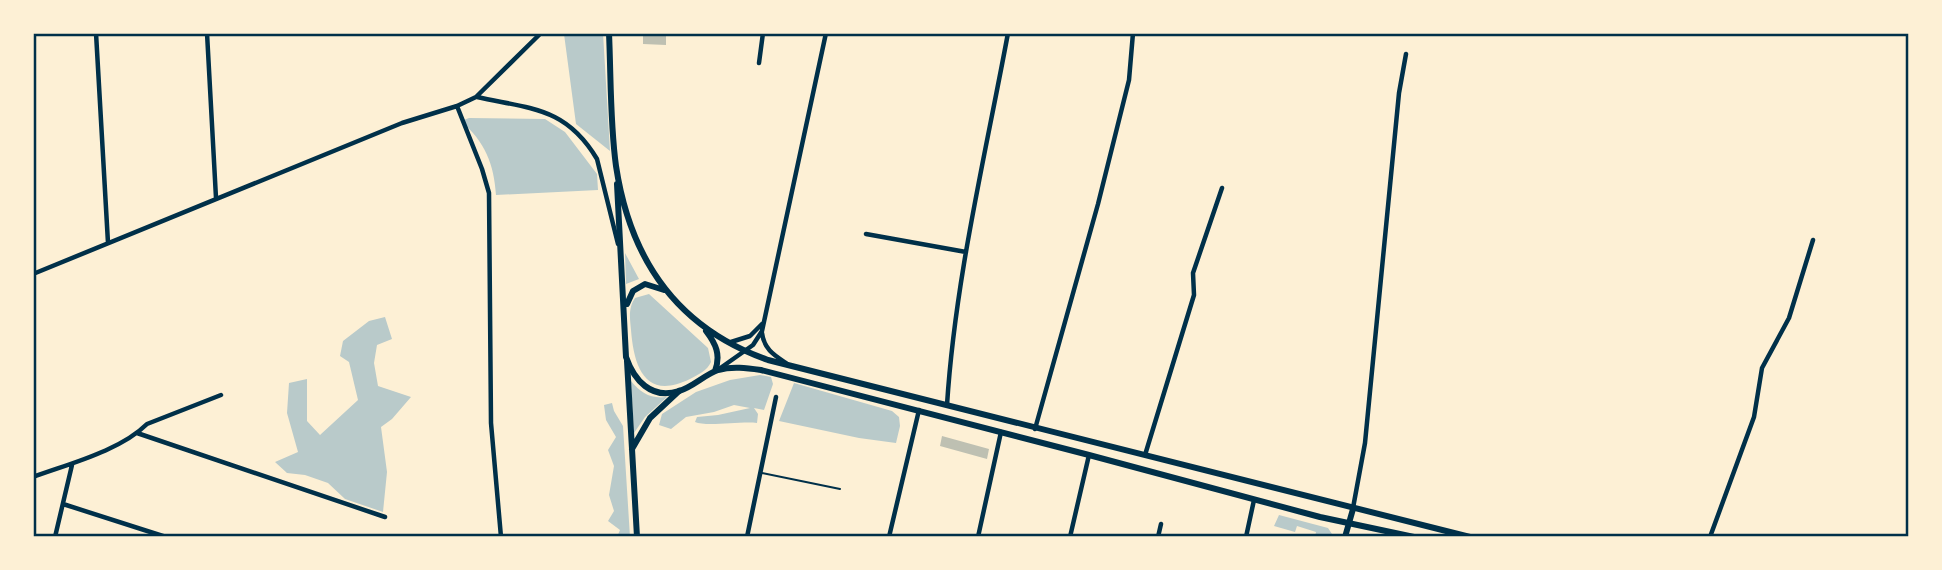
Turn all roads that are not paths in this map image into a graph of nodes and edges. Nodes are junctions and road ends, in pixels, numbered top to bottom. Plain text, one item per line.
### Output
1 (96, 33) edge
2 (207, 33) edge
3 (541, 33) edge
4 (609, 33) edge
5 (762, 33) edge
6 (826, 33) edge
7 (1008, 33) edge
8 (1133, 33) edge
9 (1406, 54) dead end
10 (759, 63) dead end
11 (477, 97) junction
12 (457, 106) junction
13 (616, 165) junction
14 (1222, 188) dead end
15 (216, 198) junction
16 (866, 234) dead end
17 (1813, 240) dead end
18 (108, 243) junction
19 (967, 252) junction
20 (621, 253) junction
21 (33, 274) edge
22 (665, 290) junction
23 (625, 312) junction
24 (764, 321) junction
25 (703, 328) junction
26 (762, 331) junction
27 (726, 342) junction
28 (744, 352) junction
29 (626, 357) junction
30 (790, 365) junction
31 (715, 371) junction
32 (680, 391) junction
33 (221, 395) dead end
34 (776, 397) dead end
35 (947, 406) junction
36 (919, 410) junction
37 (1035, 429) junction
38 (1001, 432) junction
39 (137, 433) junction
40 (631, 450) junction
41 (1089, 454) junction
42 (1145, 457) junction
43 (72, 465) junction
44 (759, 472) junction
45 (33, 477) edge
46 (840, 488) dead end
47 (1254, 500) junction
48 (63, 504) junction
49 (1353, 509) junction
50 (385, 517) dead end
51 (1349, 523) junction
52 (1161, 524) dead end
53 (55, 537) edge
54 (166, 537) edge
55 (501, 537) edge
56 (638, 537) edge
57 (747, 537) edge
58 (889, 537) edge
59 (978, 537) edge
60 (1070, 537) edge
61 (1158, 537) edge
62 (1245, 537) edge
63 (1345, 537) edge
64 (1414, 537) edge
65 (1470, 537) edge
66 (1710, 537) edge

1 - 18 street
2 - 15 street
3 - 11 street
4 - 13 main road
5 - 10 street
6 - 24 street
7 - 19 street
8 - 37 street
9 - 49 street
11 - 12 street
11 - 20 street
12 - 15 street
12 - 55 street
13 - 20 main road
13 - 22 main road
14 - 42 street
15 - 18 street
16 - 19 street
17 - 66 street
18 - 21 street
19 - 35 street
20 - 23 main road
22 - 23 main road
22 - 25 main road
23 - 29 main road
24 - 26 street
24 - 27 street
25 - 27 main road
25 - 31 main road
26 - 28 street
26 - 30 street
27 - 28 main road
28 - 30 main road
28 - 31 street
29 - 32 main road
29 - 40 main road
30 - 35 main road
31 - 32 main road
31 - 36 main road
32 - 40 main road
33 - 39 street
34 - 44 street
35 - 37 main road
36 - 38 main road
36 - 58 street
37 - 42 main road
38 - 41 main road
38 - 59 street
39 - 43 street
39 - 50 street
40 - 56 main road
41 - 47 main road
41 - 60 street
42 - 49 main road
43 - 45 street
43 - 48 street
44 - 46 lane
44 - 57 street
47 - 51 main road
47 - 62 street
48 - 53 street
48 - 54 street
49 - 51 main road
49 - 65 main road
51 - 63 main road
51 - 64 main road
52 - 61 street

